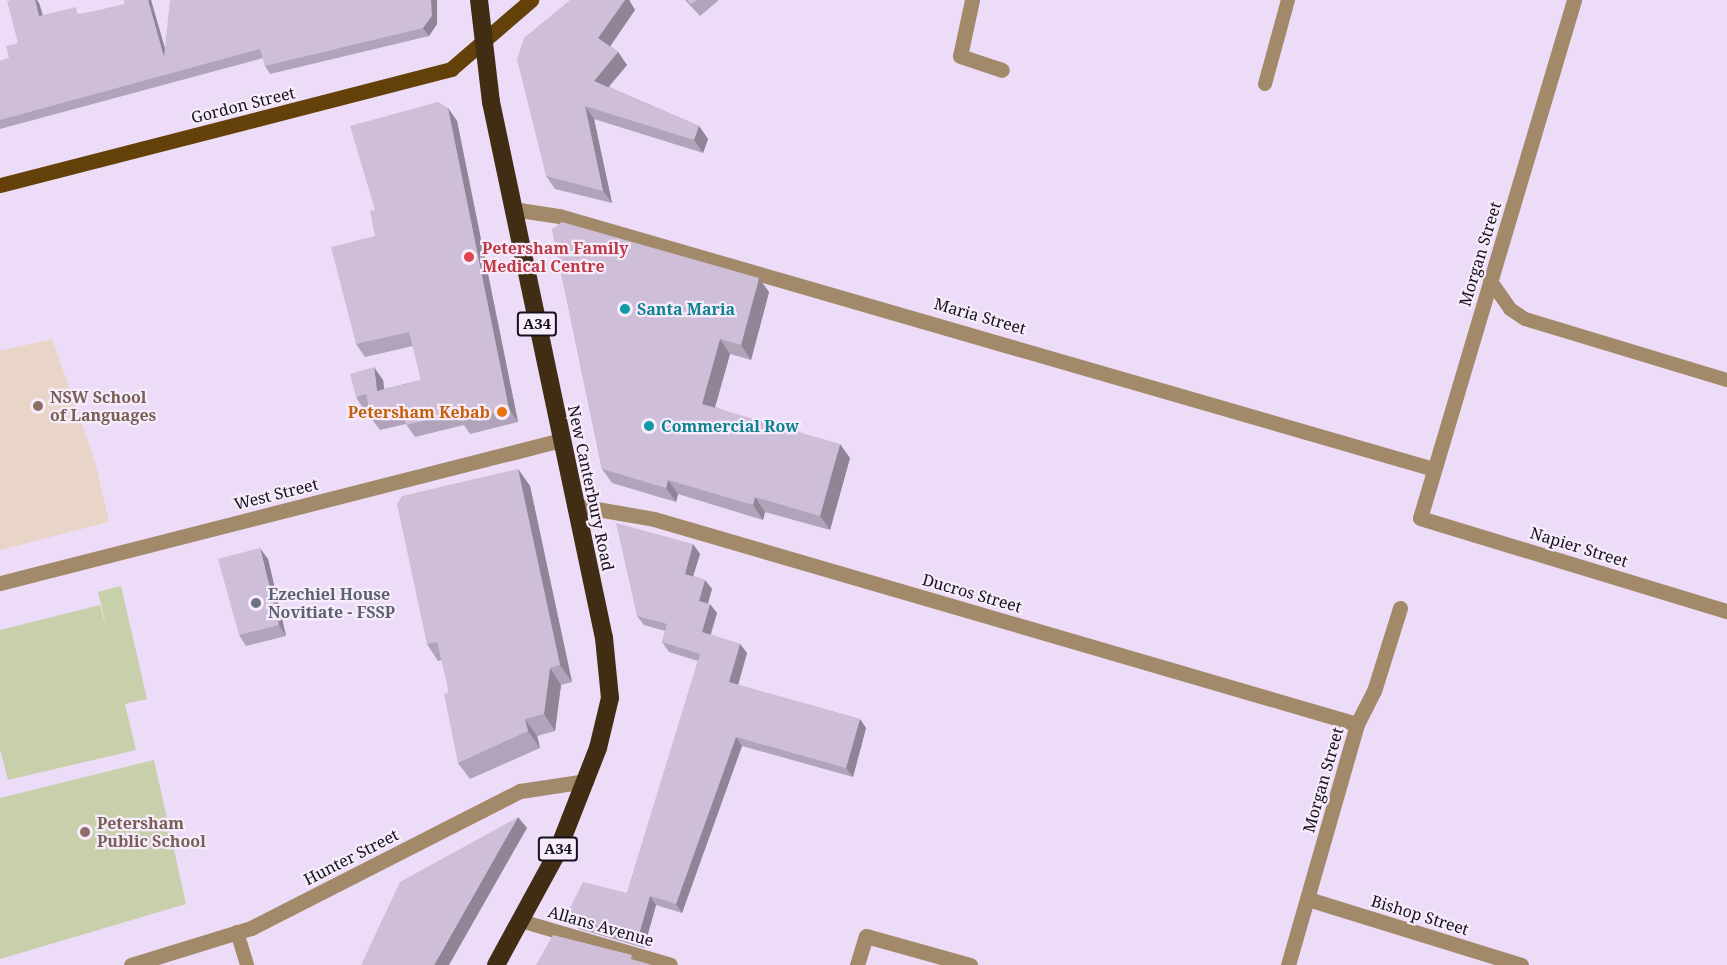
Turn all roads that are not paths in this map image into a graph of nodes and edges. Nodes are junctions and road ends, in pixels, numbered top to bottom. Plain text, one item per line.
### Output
1 (479, 0) edge
2 (531, 0) edge
3 (972, 0) edge
4 (1288, 0) edge
5 (1574, 0) edge
6 (484, 40) junction
7 (1002, 70) dead end
8 (1265, 84) dead end
9 (0, 185) edge
10 (513, 209) junction
11 (1490, 280) junction
12 (1727, 380) edge
13 (561, 440) junction
14 (1434, 469) junction
15 (574, 506) junction
16 (1420, 518) joint
17 (0, 583) edge
18 (1400, 608) dead end
19 (1727, 611) edge
20 (1357, 724) junction
21 (586, 781) junction
22 (1308, 899) junction
23 (521, 921) junction
24 (237, 932) junction
25 (131, 965) edge
26 (247, 965) edge
27 (496, 965) edge
28 (671, 965) edge
29 (857, 965) edge
30 (970, 965) edge
31 (1288, 965) edge
32 (1521, 965) edge

1 - 6 highway, New Canterbury Road / A34
2 - 6 main road, Gordon Street
3 - 7 street
4 - 8 lane
5 - 11 street, Morgan Street
6 - 9 main road, Gordon Street
6 - 10 highway, New Canterbury Road / A34
10 - 13 highway, New Canterbury Road / A34
10 - 14 street, Maria Street
11 - 12 lane
11 - 14 street, Morgan Street
13 - 15 highway, New Canterbury Road / A34
13 - 17 street, West Street
14 - 16 street, Morgan Street
15 - 20 street, Ducros Street
15 - 21 highway, New Canterbury Road / A34
16 - 19 street, Napier Street
18 - 20 street, Morgan Street
20 - 22 street, Morgan Street
21 - 23 highway, New Canterbury Road / A34
21 - 24 street, Hunter Street
22 - 31 street, Morgan Street
22 - 32 street, Bishop Street
23 - 27 highway, New Canterbury Road / A34
23 - 28 lane, Allans Avenue
24 - 25 street, Hunter Street
24 - 26 lane
29 - 30 street

